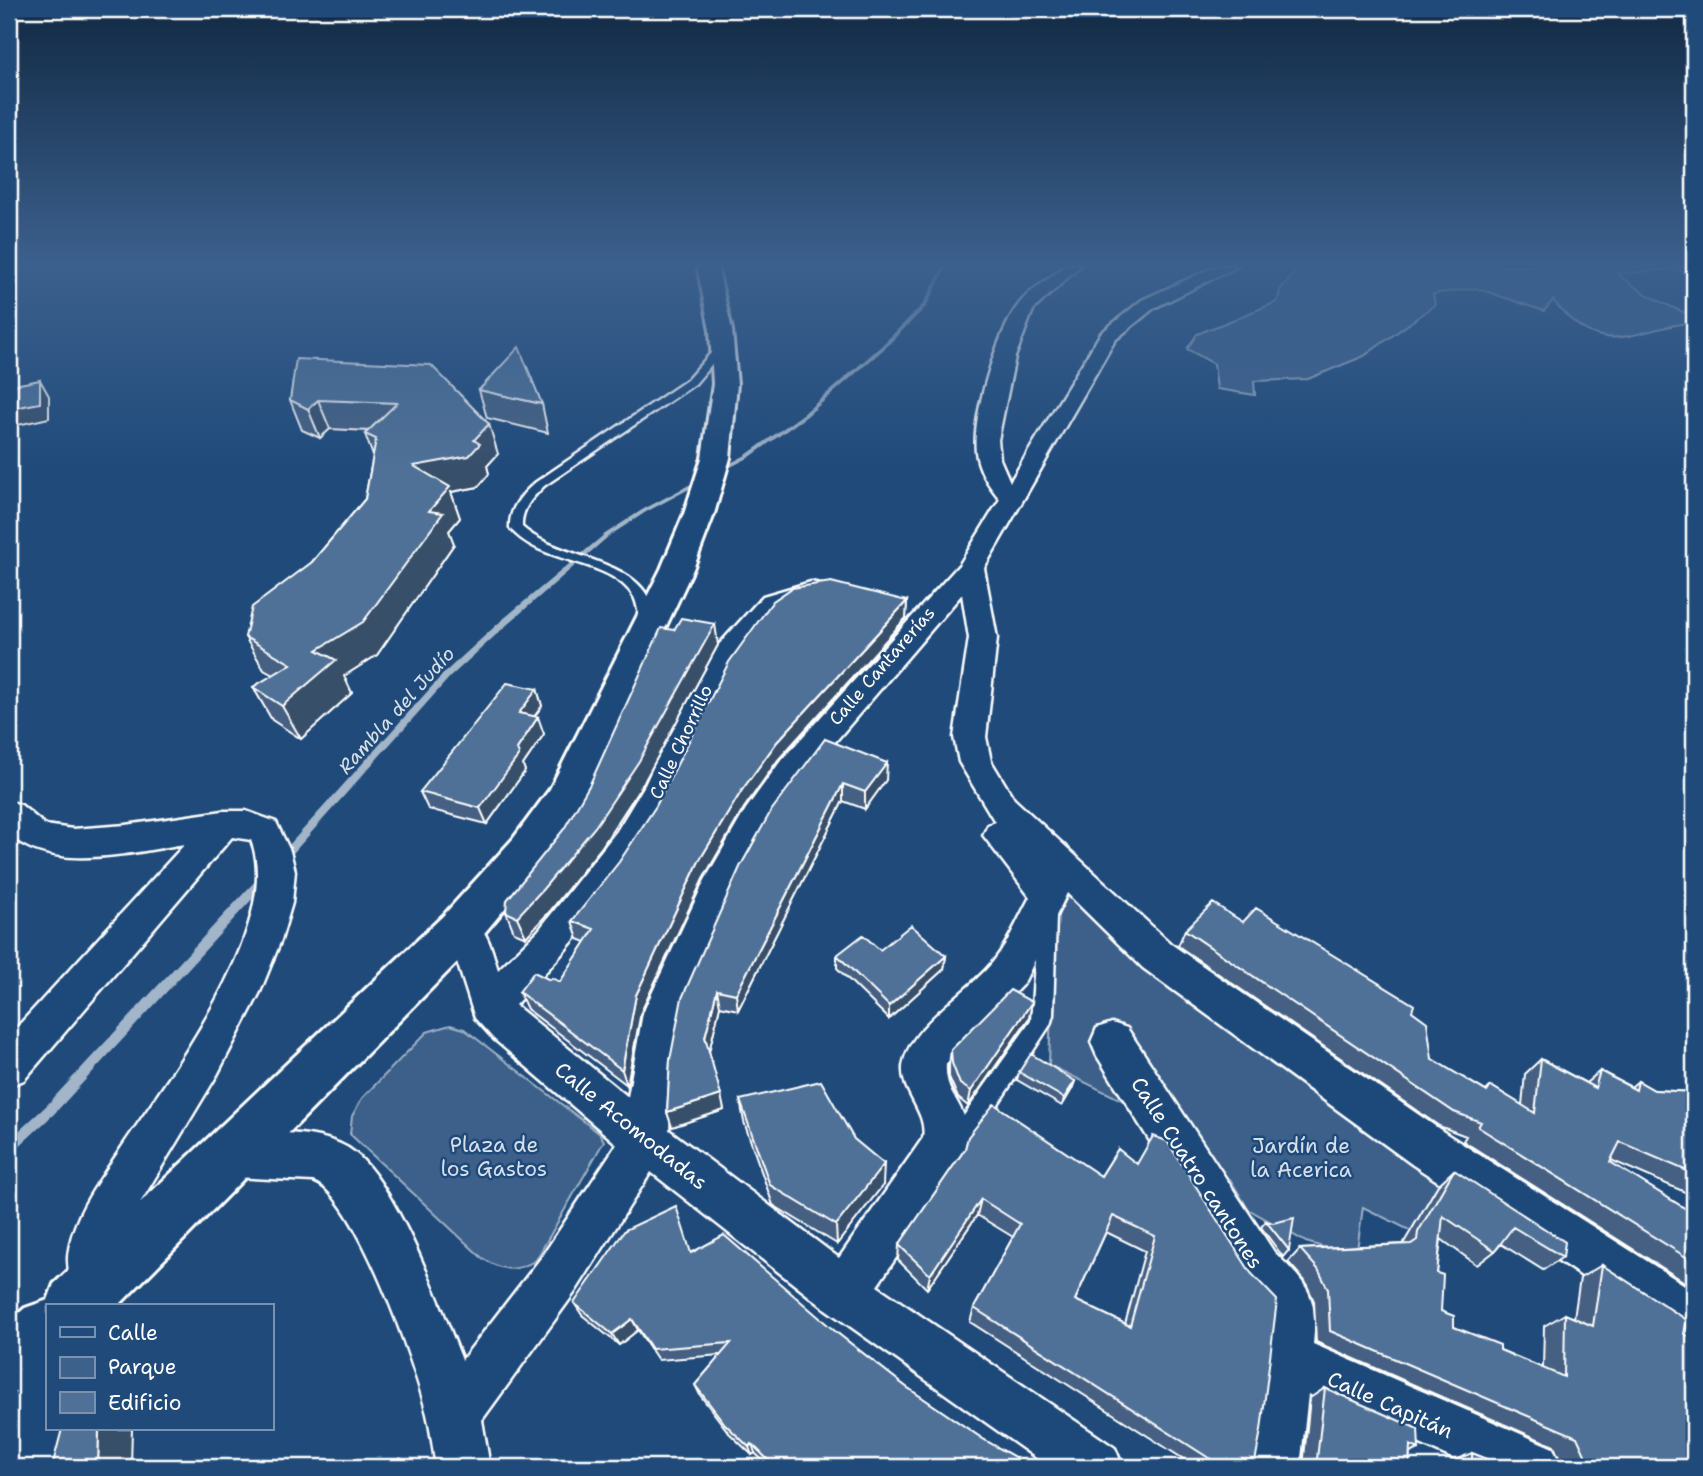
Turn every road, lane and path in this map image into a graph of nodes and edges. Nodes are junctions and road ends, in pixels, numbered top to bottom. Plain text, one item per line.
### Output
1 (720, 335) edge
2 (1013, 335) edge
3 (1112, 335) edge
4 (722, 346) junction
5 (1013, 499) junction
6 (971, 568) junction
7 (844, 590) edge
8 (648, 629) junction
9 (9, 814) edge
10 (223, 824) junction
11 (1019, 825) junction
12 (1050, 895) junction
13 (459, 930) junction
14 (489, 1005) junction
15 (1112, 1042) dead end
16 (9, 1066) edge
17 (646, 1140) junction
18 (943, 1148) junction
19 (232, 1155) junction
20 (844, 1293) junction
21 (87, 1300) edge
22 (1694, 1320) edge
23 (46, 1331) edge
24 (1286, 1358) junction
25 (9, 1362) edge
26 (46, 1396) edge
27 (454, 1414) junction
28 (25, 1467) edge
29 (463, 1467) edge
30 (1096, 1467) edge
31 (1273, 1467) edge
32 (1534, 1467) edge

1 - 4 main road
2 - 5 street
3 - 5 street, Calle Cantarerías
4 - 8 main road
4 - 8 lane
5 - 6 street, Calle Cantarerías
6 - 11 street
6 - 17 street, Calle Cantarerías
7 - 14 street, Calle Chorrillo
8 - 13 main road
9 - 10 street
10 - 16 street
10 - 21 street
11 - 12 street
11 - 22 street
12 - 18 lane
12 - 18 street
13 - 14 street, Calle Acomodadas
13 - 19 main road
14 - 17 street, Calle Acomodadas
15 - 24 street, Calle Cuatro cantones
17 - 20 street, Calle Acomodadas
17 - 27 street
18 - 20 street
19 - 21 main road
19 - 27 street
20 - 30 street, Calle Acomodadas
23 - 25 main road
24 - 31 street, Calle Cuatro cantones
24 - 32 street, Calle Capitán
26 - 28 main road
27 - 29 street

